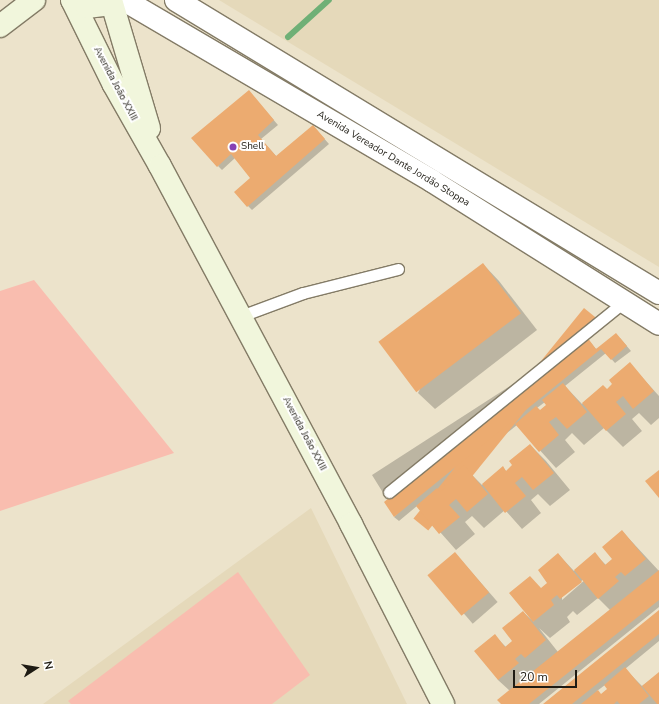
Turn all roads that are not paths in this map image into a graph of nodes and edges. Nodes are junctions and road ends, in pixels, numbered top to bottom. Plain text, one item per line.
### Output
1 (34, 0) edge
2 (72, 0) edge
3 (110, 0) edge
4 (124, 0) edge
5 (176, 0) edge
6 (0, 26) edge
7 (160, 166) junction
8 (398, 269) dead end
9 (659, 293) edge
10 (624, 302) junction
11 (241, 316) junction
12 (659, 324) edge
13 (389, 492) dead end
14 (444, 704) edge

1 - 6 main road
2 - 3 main road
2 - 7 main road, Avenida João XXIII
3 - 7 main road, Avenida João XXIII
4 - 10 street, Avenida Vereador Dante Jordão Stoppa
5 - 9 street
7 - 11 main road, Avenida João XXIII
8 - 11 lane
10 - 12 street, Avenida Vereador Dante Jordão Stoppa
10 - 13 lane
11 - 14 main road, Avenida João XXIII

